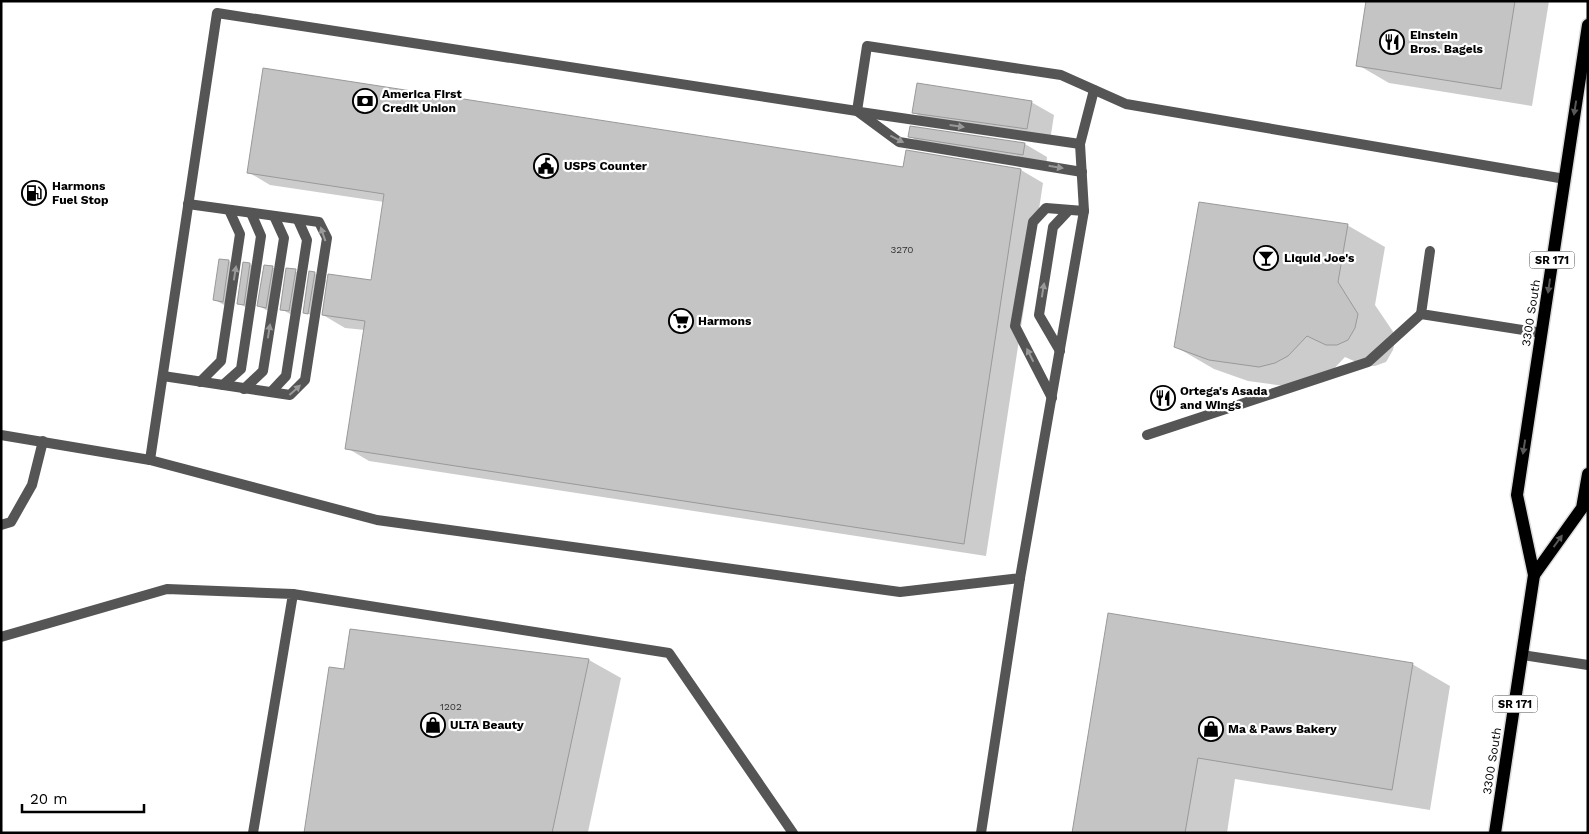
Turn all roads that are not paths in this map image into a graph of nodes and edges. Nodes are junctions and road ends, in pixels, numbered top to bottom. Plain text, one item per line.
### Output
1 (1588, 26) edge
2 (1094, 90) junction
3 (857, 111) junction
4 (1080, 144) junction
5 (1082, 172) junction
6 (1565, 179) junction
7 (188, 204) junction
8 (229, 210) junction
9 (1069, 210) junction
10 (1084, 211) junction
11 (251, 213) junction
12 (274, 216) junction
13 (298, 220) junction
14 (1430, 251) dead end
15 (1421, 314) junction
16 (1542, 333) junction
17 (1060, 351) junction
18 (163, 376) junction
19 (200, 382) junction
20 (223, 385) junction
21 (244, 389) junction
22 (271, 392) junction
23 (1052, 398) junction
24 (1, 435) edge
25 (1146, 435) dead end
26 (43, 442) junction
27 (150, 460) junction
28 (1588, 474) edge
29 (1, 525) edge
30 (1534, 575) junction
31 (1020, 578) junction
32 (293, 594) junction
33 (1, 638) edge
34 (1522, 655) junction
35 (1588, 665) edge
36 (253, 833) edge
37 (793, 833) edge
38 (981, 833) edge
39 (1494, 833) edge

1 -> 6 main road, 3300 South / SR 171
2 - 3 lane
2 - 4 lane
2 - 6 lane
3 -> 4 lane
3 -> 5 lane
3 - 7 lane
4 - 5 lane
5 - 10 lane
6 -> 16 main road, 3300 South / SR 171
7 - 8 lane
7 - 18 lane
8 - 11 lane
19 -> 8 lane
9 - 10 lane
17 -> 9 lane
23 -> 9 lane
10 - 17 lane
11 - 12 lane
11 - 20 lane
12 - 13 lane
21 -> 12 lane
13 - 22 lane
22 -> 13 lane
14 - 15 lane
15 - 16 lane
15 - 25 lane
16 -> 30 main road, 3300 South / SR 171
17 - 23 lane
18 - 19 lane
18 - 27 lane
19 - 20 lane
20 - 21 lane
21 - 22 lane
23 - 31 lane
24 - 26 lane
26 - 27 lane
26 - 29 lane
27 - 31 lane
30 -> 28 main road, 3300 South / SR 171
30 - 34 main road, 3300 South / SR 171
31 - 38 lane
32 - 33 lane
32 - 36 lane
32 - 37 lane
34 - 35 lane
34 - 39 main road, 3300 South / SR 171

